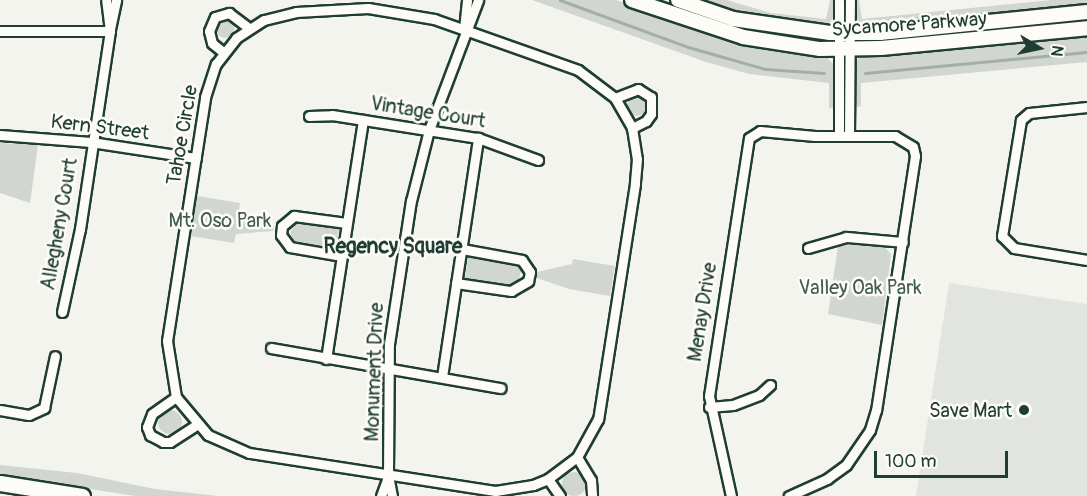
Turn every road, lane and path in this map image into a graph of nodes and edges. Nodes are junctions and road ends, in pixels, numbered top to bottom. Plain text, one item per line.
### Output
1 (106, 0) edge
2 (116, 0) edge
3 (467, 0) edge
4 (478, 0) edge
5 (632, 0) edge
6 (678, 0) edge
7 (839, 0) edge
8 (850, 0) edge
9 (1087, 12) edge
10 (249, 28) junction
11 (1087, 28) edge
12 (464, 29) junction
13 (0, 31) edge
14 (110, 32) junction
15 (844, 34) junction
16 (844, 49) junction
17 (223, 52) junction
18 (615, 98) junction
19 (1087, 107) edge
20 (309, 116) dead end
21 (363, 120) junction
22 (632, 128) junction
23 (429, 130) junction
24 (0, 135) edge
25 (839, 136) junction
26 (849, 136) junction
27 (478, 138) junction
28 (91, 142) junction
29 (196, 158) junction
30 (538, 160) dead end
31 (347, 222) junction
32 (903, 242) junction
33 (808, 248) dead end
34 (462, 249) junction
35 (342, 256) junction
36 (1087, 260) edge
37 (456, 284) junction
38 (62, 312) dead end
39 (271, 348) dead end
40 (55, 356) dead end
41 (326, 359) junction
42 (388, 369) junction
43 (442, 377) junction
44 (770, 385) dead end
45 (501, 388) dead end
46 (176, 397) junction
47 (709, 407) junction
48 (0, 410) edge
49 (196, 425) junction
50 (577, 457) junction
51 (388, 475) junction
52 (548, 479) junction
53 (0, 483) edge
54 (82, 496) edge
55 (381, 496) edge
56 (392, 496) edge
57 (560, 496) edge
58 (592, 496) edge
59 (731, 496) edge
60 (789, 496) edge

1 - 14 street
2 - 14 street, Allegheny Court
3 - 12 street, Monument Drive
4 - 12 street, Monument Drive
5 - 16 main road, Sycamore Parkway
6 - 15 main road, Sycamore Parkway
7 - 15 street
8 - 15 street
9 - 15 main road, Sycamore Parkway
10 - 12 street, Tahoe Circle
10 - 17 street, Tahoe Circle
10 - 17 street
11 - 16 main road, Sycamore Parkway
12 - 18 street, Tahoe Circle
12 - 23 street, Monument Drive
13 - 14 street
14 - 28 street, Allegheny Court
15 - 16 street
16 - 25 street
16 - 26 street
17 - 29 street, Tahoe Circle
18 - 22 street, Tahoe Circle
18 - 22 street
19 - 36 street
20 - 21 street, Vintage Court
21 - 23 street, Vintage Court
21 - 31 street
22 - 50 street, Tahoe Circle
23 - 27 street, Vintage Court
23 - 42 street, Monument Drive
24 - 28 street, Kern Street
25 - 26 street
25 - 47 street, Menay Drive
26 - 32 street
27 - 30 street, Vintage Court
27 - 34 street
28 - 29 street, Kern Street
28 - 38 street, Allegheny Court
29 - 46 street, Tahoe Circle
31 - 35 street
31 - 35 street
32 - 33 street
32 - 60 street
34 - 37 street
34 - 37 street
35 - 41 street
37 - 43 street
39 - 41 street
40 - 48 street
41 - 42 street
42 - 43 street
42 - 51 street, Monument Drive
43 - 45 street
44 - 47 street
46 - 49 street, Tahoe Circle
46 - 49 street
47 - 59 street, Menay Drive
49 - 51 street, Tahoe Circle
50 - 52 street, Tahoe Circle
50 - 58 street
51 - 52 street, Tahoe Circle
51 - 55 street, Monument Drive
51 - 56 street, Monument Drive
52 - 57 street
53 - 54 main road

